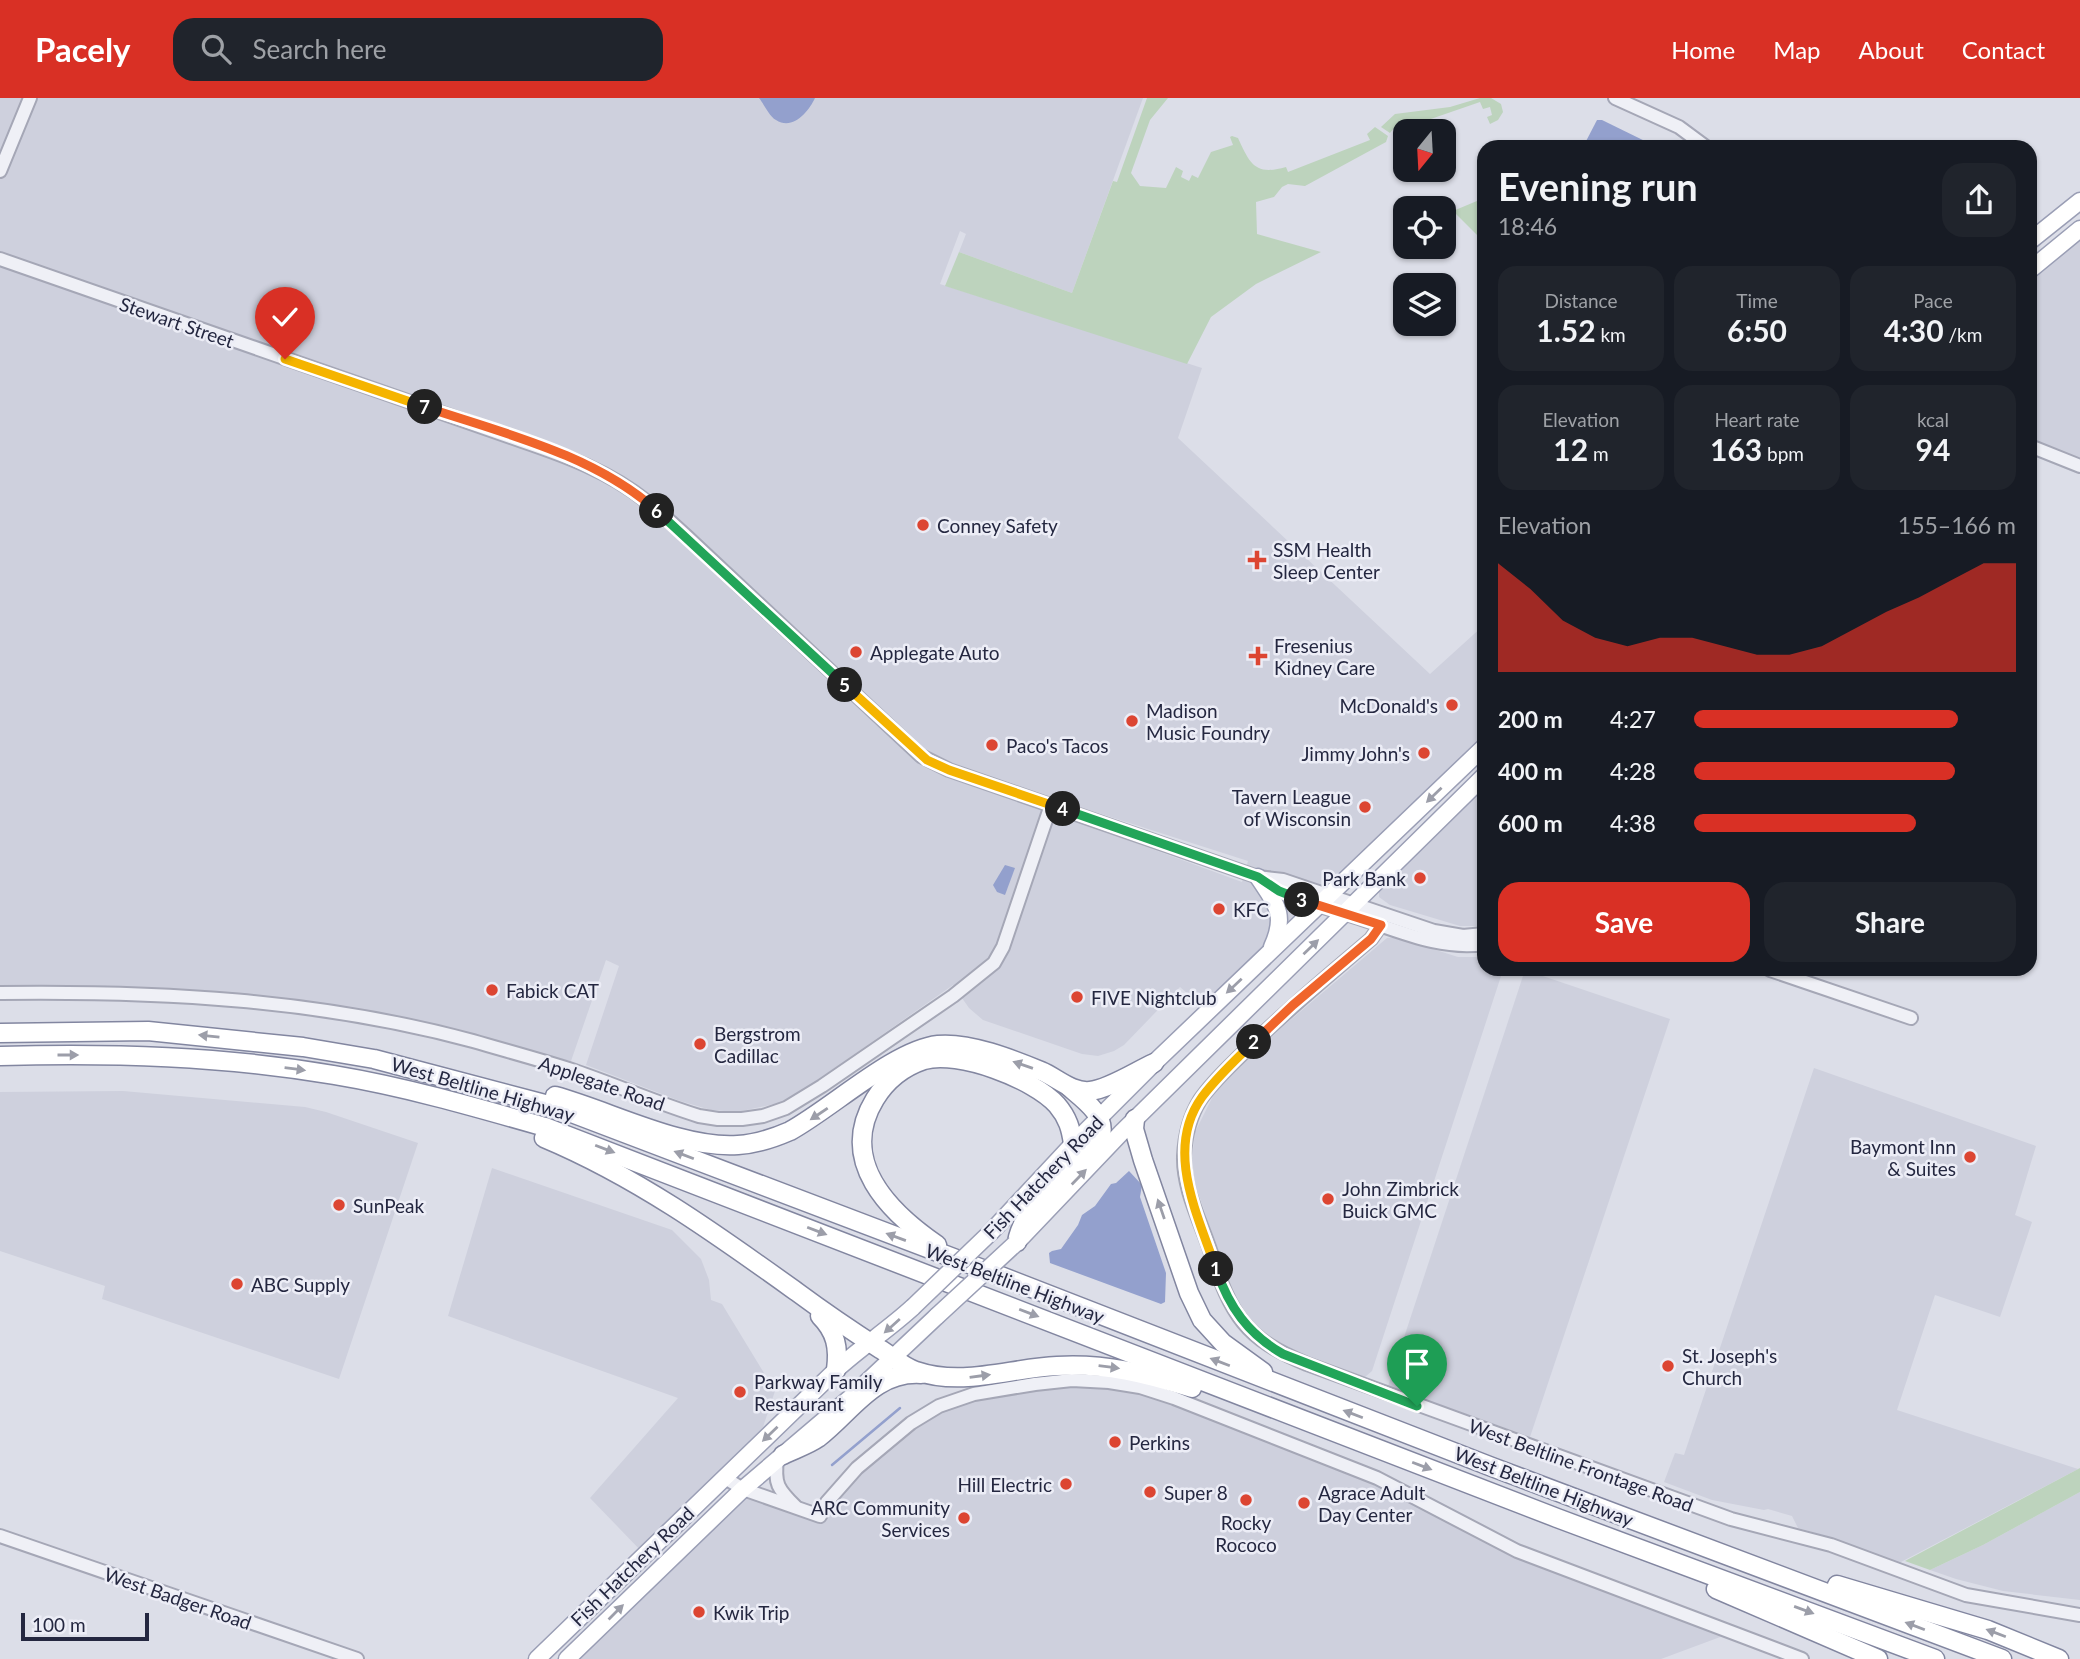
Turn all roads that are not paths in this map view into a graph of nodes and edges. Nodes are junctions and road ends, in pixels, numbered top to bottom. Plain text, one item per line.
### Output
1 (30, 98) edge
2 (1615, 98) edge
3 (1697, 140) edge
4 (0, 171) edge
5 (2080, 201) edge
6 (2080, 229) edge
7 (2037, 235) edge
8 (2059, 246) junction
9 (0, 260) edge
10 (2037, 264) edge
11 (2037, 449) edge
12 (2080, 466) edge
13 (1477, 754) edge
14 (1477, 780) edge
15 (1051, 805) junction
16 (1258, 877) junction
17 (1325, 900) junction
18 (1350, 909) junction
19 (1381, 925) junction
20 (1477, 934) edge
21 (1477, 944) edge
22 (1266, 957) junction
23 (1788, 976) edge
24 (0, 993) edge
25 (1911, 1018) dead end
26 (0, 1026) edge
27 (148, 1031) junction
28 (0, 1033) edge
29 (0, 1056) edge
30 (374, 1059) junction
31 (1154, 1063) junction
32 (1069, 1086) junction
33 (423, 1093) junction
34 (1099, 1117) junction
35 (1135, 1119) junction
36 (1073, 1144) junction
37 (1016, 1243) junction
38 (960, 1261) junction
39 (755, 1262) junction
40 (870, 1342) junction
41 (892, 1357) junction
42 (836, 1370) junction
43 (932, 1376) junction
44 (1284, 1387) junction
45 (1289, 1414) junction
46 (780, 1457) junction
47 (725, 1478) junction
48 (743, 1489) junction
49 (798, 1508) junction
50 (1557, 1518) junction
51 (1669, 1534) junction
52 (0, 1536) edge
53 (2080, 1615) edge
54 (357, 1659) edge
55 (537, 1659) edge
56 (567, 1659) edge
57 (1802, 1659) edge
58 (1878, 1659) edge
59 (1935, 1659) edge
60 (2002, 1659) edge
61 (2059, 1659) edge

1 - 4 street
2 - 3 street
5 - 7 main road
5 - 8 main road
6 - 8 main road
8 - 10 main road
9 - 15 street, Stewart Street
11 - 12 street
13 -> 17 main road, Fish Hatchery Road
14 - 18 main road, Fish Hatchery Road
15 - 16 street, Stewart Street
15 - 24 street, Applegate Road
16 - 17 street, Stewart Street
16 - 22 main road
17 - 18 street, Stewart Street
17 - 22 main road, Fish Hatchery Road
18 - 19 street
18 - 20 street
35 -> 18 main road, Fish Hatchery Road
19 - 21 street
19 - 53 street, West Beltline Frontage Road
22 -> 31 main road, Fish Hatchery Road
23 - 25 street
26 - 27 highway
27 - 28 highway, West Beltline Highway
30 -> 27 highway, West Beltline Highway
29 -> 33 highway, West Beltline Highway
32 -> 30 highway
38 -> 30 highway, West Beltline Highway
31 - 32 highway
31 - 34 main road, Fish Hatchery Road
32 - 34 highway
33 - 39 highway
33 -> 45 highway, West Beltline Highway
34 - 36 main road, Fish Hatchery Road
34 - 37 highway
37 -> 35 main road, Fish Hatchery Road
44 -> 35 highway
36 - 38 highway
36 -> 40 main road, Fish Hatchery Road, bridge
37 - 41 main road, Fish Hatchery Road, bridge
44 -> 38 highway, West Beltline Highway
39 - 40 highway
39 - 42 highway
40 - 41 highway
40 - 42 main road, Fish Hatchery Road
41 - 43 highway
41 - 46 main road, Fish Hatchery Road
42 -> 47 main road, Fish Hatchery Road
43 -> 45 highway
43 - 46 highway
51 -> 44 highway, West Beltline Highway
45 -> 50 highway, West Beltline Highway
46 - 48 main road, Fish Hatchery Road
46 - 49 street
47 - 48 street
47 - 55 main road, Fish Hatchery Road
48 - 49 street
56 -> 48 main road, Fish Hatchery Road
49 - 57 street
50 - 58 highway
50 -> 59 highway, West Beltline Highway
60 -> 51 highway, West Beltline Highway
61 -> 51 highway
52 - 54 street, West Badger Road

